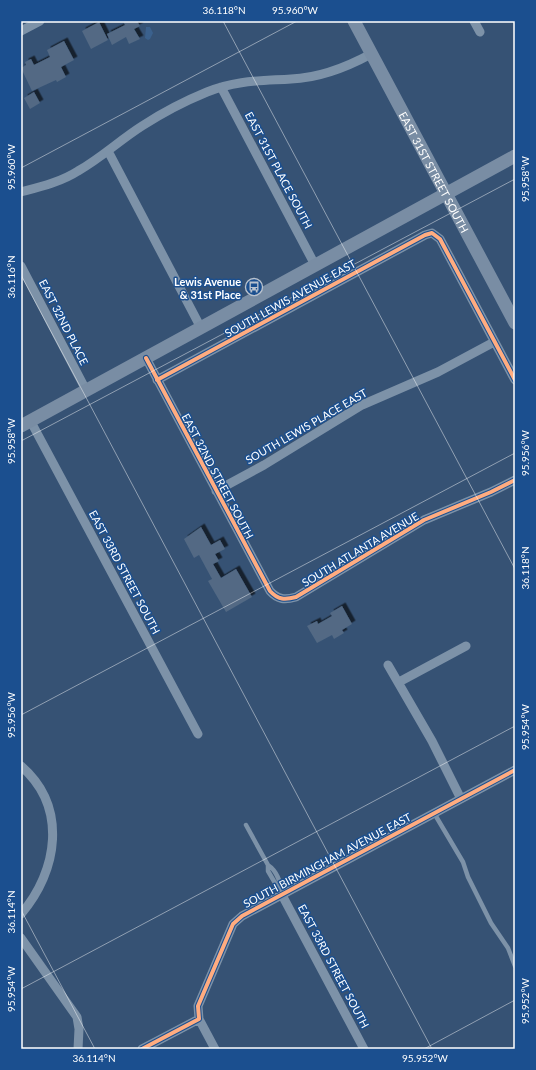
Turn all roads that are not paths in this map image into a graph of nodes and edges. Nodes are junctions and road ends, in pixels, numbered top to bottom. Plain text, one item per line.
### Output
1 (40, 21) edge
2 (354, 21) edge
3 (474, 21) edge
4 (21, 31) edge
5 (480, 32) dead end
6 (371, 54) junction
7 (221, 87) junction
8 (108, 151) junction
9 (515, 156) edge
10 (21, 192) edge
11 (446, 194) junction
12 (315, 265) junction
13 (21, 266) edge
14 (515, 323) edge
15 (201, 328) junction
16 (494, 342) junction
17 (146, 358) junction
18 (157, 380) junction
19 (515, 380) edge
20 (86, 390) junction
21 (26, 423) edge
22 (515, 480) edge
23 (216, 491) junction
24 (279, 598) joint
25 (466, 646) dead end
26 (388, 665) dead end
27 (399, 682) junction
28 (198, 734) dead end
29 (21, 766) edge
30 (515, 770) edge
31 (461, 799) junction
32 (434, 813) junction
33 (246, 825) dead end
34 (282, 895) junction
35 (21, 914) edge
36 (21, 938) edge
37 (515, 966) edge
38 (199, 1019) junction
39 (78, 1049) edge
40 (142, 1049) edge
41 (215, 1049) edge
42 (364, 1049) edge

1 - 4 street
2 - 6 main road, EAST 31ST STREET SOUTH
3 - 5 street
6 - 7 street
6 - 11 main road, EAST 31ST STREET SOUTH
7 - 8 street
7 - 12 street, EAST 31ST PLACE SOUTH
8 - 10 street
8 - 15 street
9 - 11 main road, SOUTH LEWIS AVENUE EAST
11 - 12 main road, SOUTH LEWIS AVENUE EAST
11 - 14 main road, EAST 31ST STREET SOUTH
12 - 15 main road, SOUTH LEWIS AVENUE EAST
13 - 20 street, EAST 32ND PLACE
15 - 17 main road, SOUTH LEWIS AVENUE EAST
16 - 18 street, SOUTH LEWIS AVENUE EAST
16 - 19 street
16 - 23 street, SOUTH LEWIS PLACE EAST
17 - 18 street, EAST 32ND STREET SOUTH
17 - 20 main road, SOUTH LEWIS AVENUE EAST
18 - 23 street, EAST 32ND STREET SOUTH
20 - 21 main road, SOUTH LEWIS AVENUE EAST
21 - 28 street, EAST 33RD STREET SOUTH
22 - 24 street, SOUTH ATLANTA AVENUE
23 - 24 street, EAST 32ND STREET SOUTH
25 - 27 street
26 - 27 street
27 - 31 street
29 - 35 street
30 - 31 street, SOUTH BIRMINGHAM AVENUE EAST
31 - 32 street, SOUTH BIRMINGHAM AVENUE EAST
32 - 34 street, SOUTH BIRMINGHAM AVENUE EAST
32 - 37 lane
33 - 34 lane, EAST 33RD STREET SOUTH
34 - 38 street, SOUTH BIRMINGHAM AVENUE EAST
34 - 42 street, EAST 33RD STREET SOUTH
36 - 39 street
38 - 40 street
38 - 41 street

